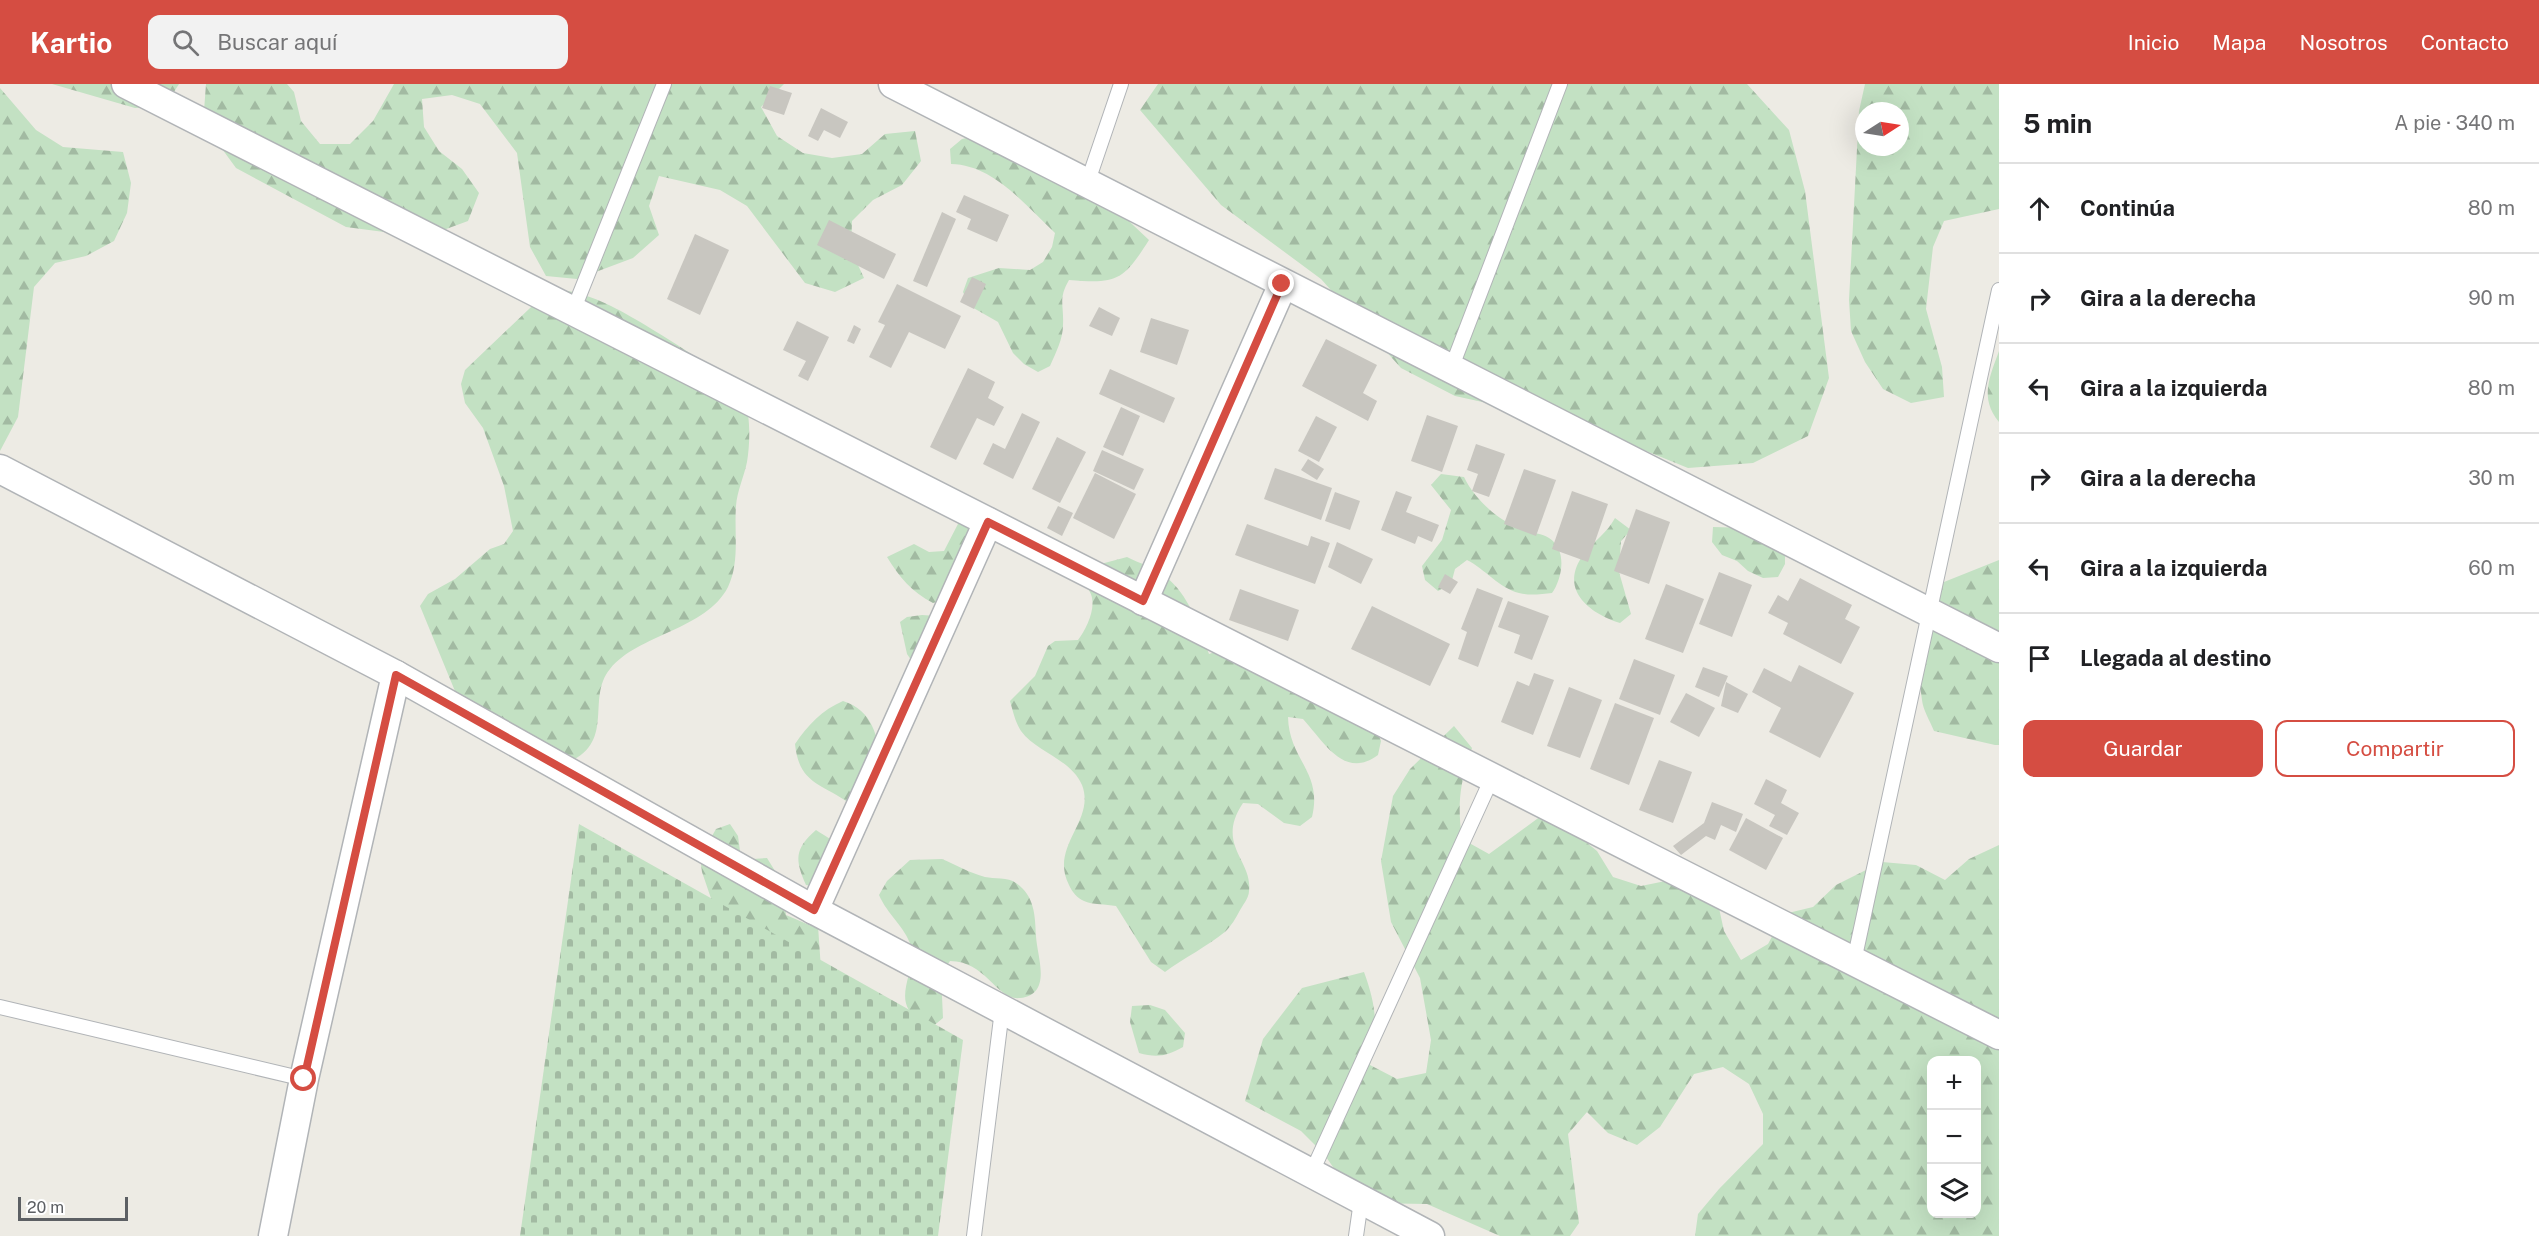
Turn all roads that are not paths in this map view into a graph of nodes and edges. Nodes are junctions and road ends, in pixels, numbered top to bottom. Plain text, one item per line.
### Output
1 (126, 84) edge
2 (664, 84) edge
3 (893, 84) edge
4 (1121, 84) edge
5 (1560, 84) edge
6 (1087, 184) junction
7 (1282, 284) junction
8 (1999, 290) edge
9 (573, 311) junction
10 (1451, 369) junction
11 (0, 469) edge
12 (988, 522) junction
13 (1143, 601) junction
14 (1930, 612) junction
15 (1999, 648) edge
16 (396, 675) junction
17 (1492, 778) junction
18 (814, 910) junction
19 (1854, 962) junction
20 (0, 1007) edge
21 (1002, 1010) junction
22 (1999, 1035) edge
23 (304, 1079) junction
24 (1311, 1174) junction
25 (1361, 1201) junction
26 (273, 1236) edge
27 (974, 1236) edge
28 (1356, 1236) edge
29 (1430, 1236) edge

1 - 9 street
2 - 9 lane
3 - 6 street
4 - 6 lane
5 - 10 lane
6 - 7 street
7 - 10 street
7 - 13 street
8 - 14 lane
9 - 12 street
10 - 14 street
11 - 16 street
12 - 13 street
12 - 18 street
13 - 17 street
14 - 15 street
14 - 19 lane
16 - 18 street
16 - 23 street
17 - 19 street
17 - 24 lane
18 - 21 street
19 - 22 street
20 - 23 lane
21 - 24 street
21 - 27 lane
23 - 26 street
24 - 25 street
25 - 28 lane
25 - 29 street

